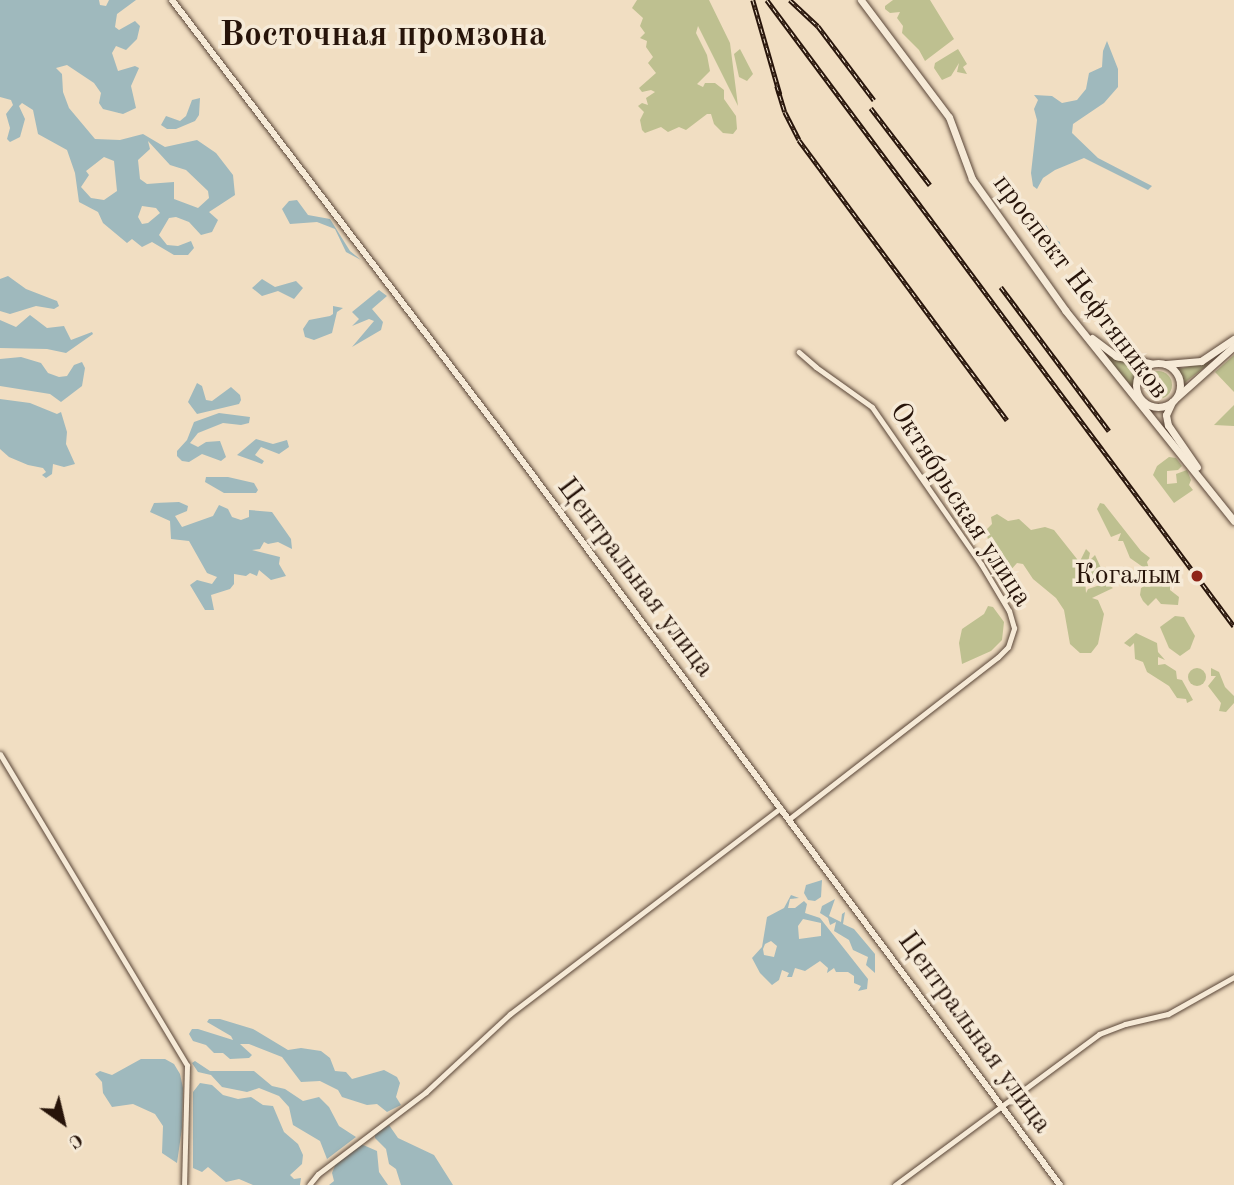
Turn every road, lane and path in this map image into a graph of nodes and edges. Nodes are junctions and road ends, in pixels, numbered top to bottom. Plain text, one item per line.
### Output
1 (172, 0) edge
2 (861, 0) edge
3 (1065, 310) junction
4 (1234, 339) edge
5 (1234, 346) edge
6 (799, 352) dead end
7 (1154, 363) junction
8 (1166, 364) junction
9 (1127, 387) junction
10 (1141, 400) junction
11 (1173, 401) junction
12 (1151, 415) junction
13 (1210, 489) junction
14 (1234, 522) edge
15 (0, 754) edge
16 (780, 808) junction
17 (789, 819) junction
18 (1234, 977) edge
19 (1002, 1106) junction
20 (184, 1185) edge
21 (309, 1185) edge
22 (895, 1185) edge
23 (1060, 1185) edge

1 - 16 street, Центральная улица
2 - 3 main road, проспект Нефтяников
3 - 7 main road
3 - 9 main road, проспект Нефтяников
4 - 8 main road
5 - 11 main road
6 - 17 street, Октябрьская улица
7 - 8 main road
7 - 10 main road
8 - 11 main road
9 - 10 main road
9 - 12 main road, проспект Нефтяников
10 - 11 main road
10 - 12 main road
11 - 13 main road
12 - 13 main road, проспект Нефтяников
13 - 14 main road, проспект Нефтяников
15 - 20 street
16 - 17 street, Центральная улица
16 - 21 street
17 - 19 street, Центральная улица
18 - 19 street
19 - 22 street
19 - 23 street, Центральная улица

